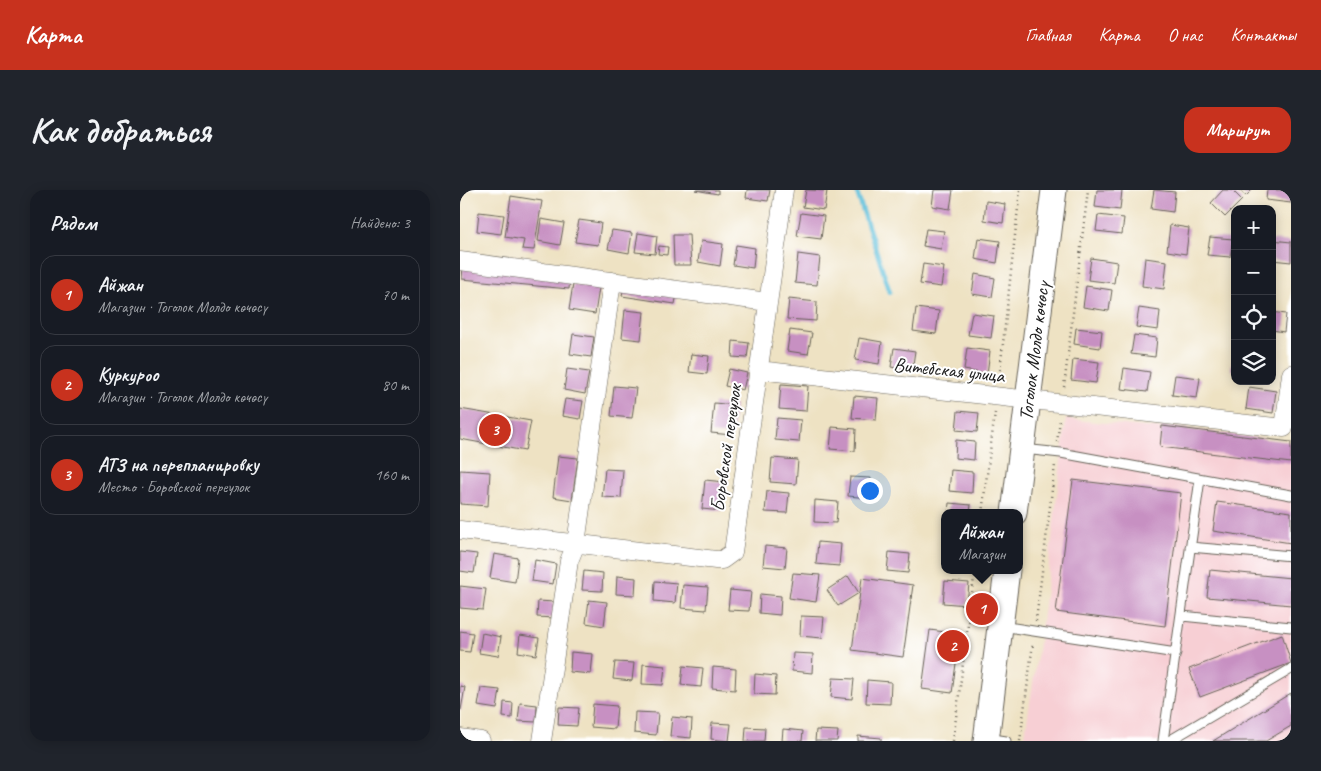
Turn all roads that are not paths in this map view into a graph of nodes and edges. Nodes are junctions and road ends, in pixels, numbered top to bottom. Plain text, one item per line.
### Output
1 (784, 190) edge
2 (1054, 190) edge
3 (460, 261) edge
4 (612, 281) junction
5 (768, 302) junction
6 (758, 370) junction
7 (1291, 374) edge
8 (1028, 400) junction
9 (1022, 449) junction
10 (1200, 479) junction
11 (1291, 495) edge
12 (1014, 509) edge
13 (460, 530) edge
14 (576, 544) junction
15 (1190, 547) junction
16 (1291, 556) edge
17 (1006, 574) edge
18 (1182, 616) junction
19 (1000, 626) junction
20 (1291, 627) edge
21 (1176, 653) junction
22 (1291, 669) edge
23 (460, 738) edge
24 (993, 740) edge
25 (481, 741) edge
26 (542, 741) edge
27 (1163, 741) edge
28 (1169, 741) edge

1 - 5 street, Боровской переулок
2 - 8 main road, Тоголок Молдо көчөсү
3 - 4 street
4 - 5 street
4 - 14 street
5 - 6 street, Боровской переулок
6 - 8 street, Витебская улица
6 - 14 street, Боровской переулок
7 - 8 street, Витебская улица
8 - 9 main road, Тоголок Молдо көчөсү
9 - 10 lane
9 - 12 main road, Тоголок Молдо көчөсү
10 - 11 lane
10 - 15 lane
13 - 14 street, Боровской переулок
14 - 26 street
15 - 16 lane
15 - 18 lane
17 - 19 main road
18 - 20 lane
18 - 21 lane
19 - 21 lane
19 - 24 main road
21 - 27 lane
22 - 28 lane
23 - 25 street

